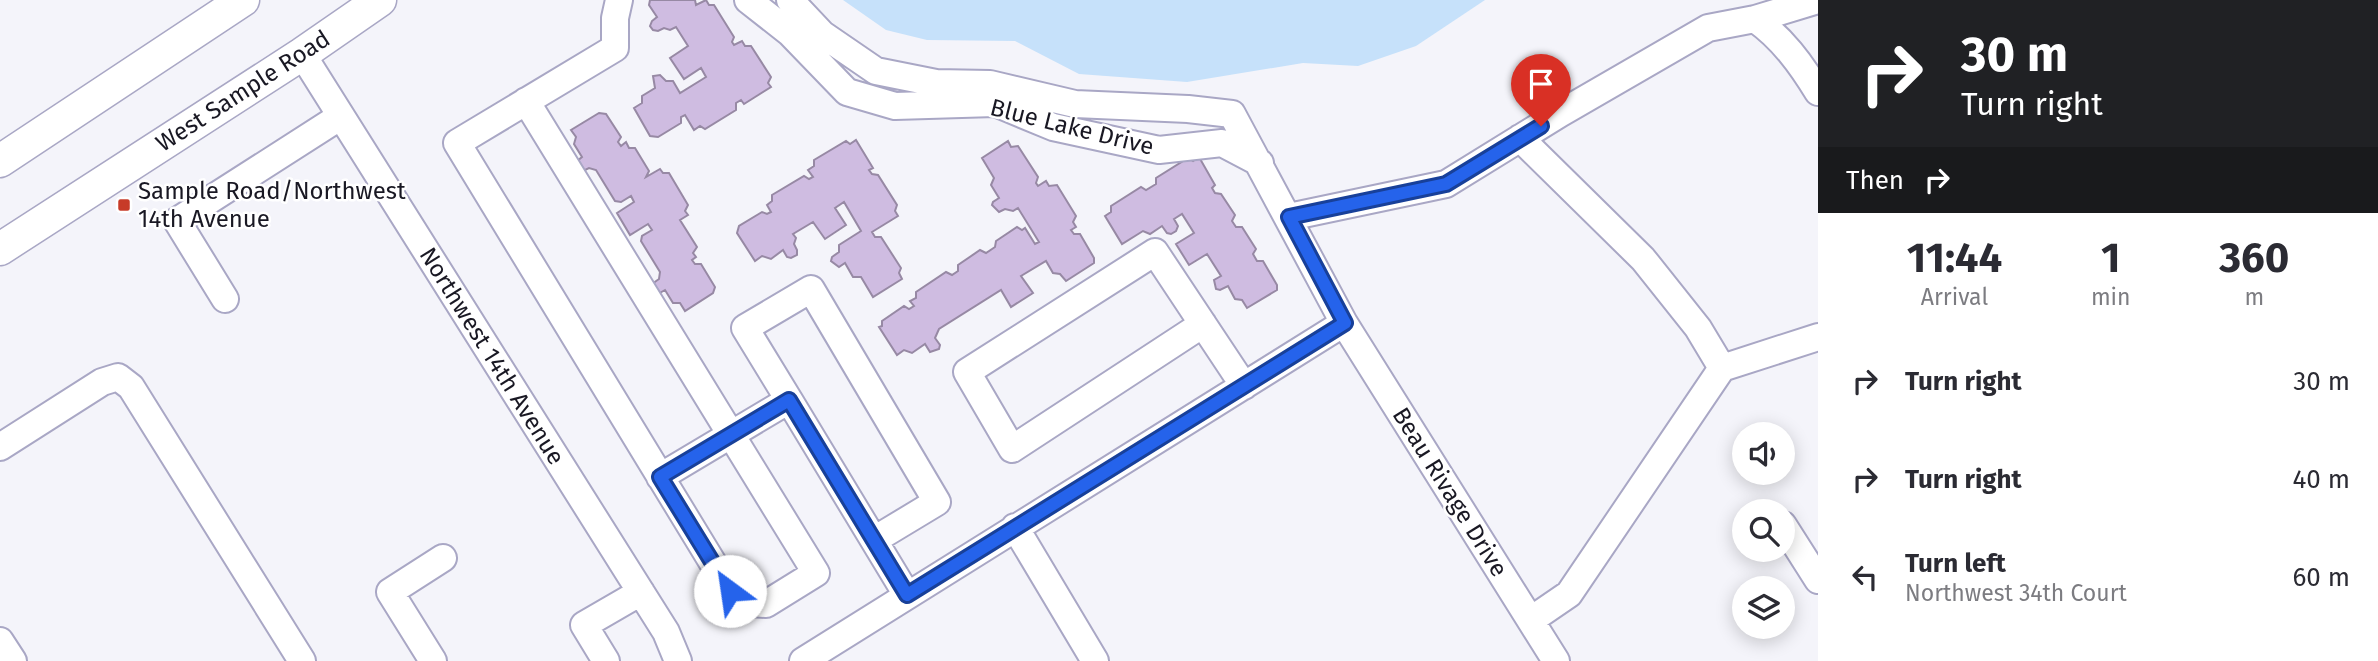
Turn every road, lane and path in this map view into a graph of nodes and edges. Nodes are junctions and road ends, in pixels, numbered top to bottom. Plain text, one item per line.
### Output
1 (243, 0) edge
2 (380, 0) edge
3 (619, 0) edge
4 (748, 0) edge
5 (790, 0) edge
6 (1818, 0) edge
7 (1755, 19) junction
8 (303, 54) junction
9 (1818, 92) edge
10 (526, 101) junction
11 (341, 116) junction
12 (1520, 138) junction
13 (0, 161) edge
14 (1260, 163) junction
15 (1289, 217) junction
16 (0, 249) edge
17 (225, 299) dead end
18 (1345, 323) junction
19 (1203, 324) junction
20 (1818, 337) edge
21 (1722, 368) junction
22 (1244, 386) junction
23 (789, 400) junction
24 (732, 434) junction
25 (4, 435) edge
26 (660, 477) junction
27 (1014, 527) junction
28 (874, 540) junction
29 (1795, 544) edge
30 (443, 558) dead end
31 (1818, 580) edge
32 (641, 592) junction
33 (907, 595) junction
34 (1531, 620) junction
35 (0, 640) edge
36 (13, 661) edge
37 (302, 661) edge
38 (433, 661) edge
39 (606, 661) edge
40 (678, 661) edge
41 (803, 661) edge
42 (1095, 661) edge
43 (1556, 661) edge

1 - 13 main road
2 - 8 main road, West Sample Road
3 - 10 street
4 - 14 street, Blue Lake Drive
5 - 14 street, Blue Lake Drive
6 - 7 street
7 - 9 street
7 - 12 street
8 - 11 street, Northwest 14th Avenue
8 - 16 main road, West Sample Road
10 - 24 street
10 - 26 street
11 - 17 street
11 - 32 street, Northwest 14th Avenue
12 - 15 street
12 - 21 street
14 - 15 street, Blue Lake Drive
15 - 18 street, Blue Lake Drive
18 - 22 street
18 - 34 street, Beau Rivage Drive
19 - 19 street
19 - 22 street
20 - 21 street
21 - 34 street
22 - 27 street
23 - 24 street
23 - 28 street
23 - 28 street
24 - 26 street
24 - 26 street
25 - 37 street
27 - 33 street
27 - 42 street
28 - 33 street
29 - 31 street
30 - 38 street
32 - 39 street
32 - 40 street, Northwest 14th Avenue
33 - 41 street
34 - 43 street, Beau Rivage Drive
35 - 36 street

